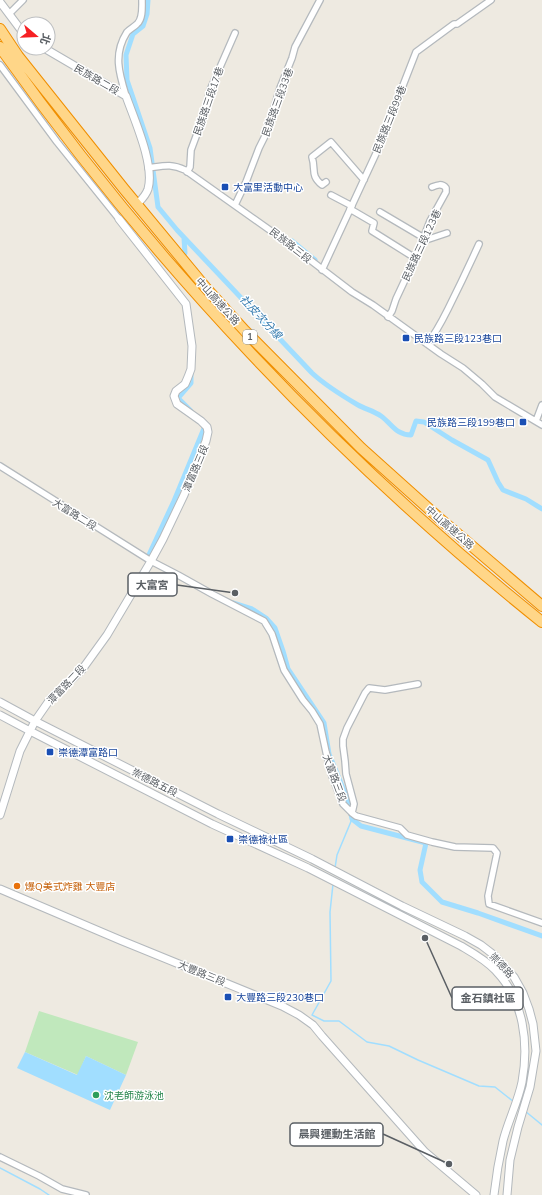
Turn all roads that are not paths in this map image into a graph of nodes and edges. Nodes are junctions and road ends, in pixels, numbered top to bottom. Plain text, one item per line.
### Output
1 (23, 0) edge
2 (142, 0) edge
3 (320, 0) edge
4 (492, 0) edge
5 (0, 2) edge
6 (9, 14) junction
7 (16, 23) edge
8 (0, 29) edge
9 (235, 33) dead end
10 (0, 48) edge
11 (56, 55) edge
12 (0, 65) edge
13 (126, 96) junction
14 (151, 167) junction
15 (187, 172) junction
16 (364, 180) junction
17 (326, 182) dead end
18 (432, 187) dead end
19 (331, 195) dead end
20 (139, 202) dead end
21 (235, 204) junction
22 (351, 208) junction
23 (380, 212) dead end
24 (119, 219) joint
25 (447, 233) dead end
26 (423, 239) junction
27 (479, 244) dead end
28 (415, 258) junction
29 (322, 270) junction
30 (388, 317) junction
31 (427, 344) junction
32 (542, 405) edge
33 (536, 421) junction
34 (542, 425) edge
35 (0, 466) edge
36 (151, 561) junction
37 (542, 606) edge
38 (542, 622) edge
39 (418, 684) dead end
40 (0, 702) edge
41 (0, 715) edge
42 (35, 721) junction
43 (30, 731) junction
44 (352, 813) junction
45 (0, 815) edge
46 (312, 859) joint
47 (308, 868) joint
48 (0, 889) edge
49 (542, 923) edge
50 (0, 1157) edge
51 (86, 1195) edge
52 (476, 1195) edge
53 (494, 1195) edge
54 (507, 1195) edge

1 - 6 street
2 - 13 street
3 - 21 street, 民族路三段33巷
4 - 16 street, 民族路三段99巷
5 - 6 street
6 - 7 street
8 - 37 highway, 中山高速公路 / 1
9 - 15 street, 民族路三段17巷
10 - 38 highway, 中山高速公路 / 1
11 - 13 street, 民族路二段
12 - 24 street
13 - 14 street, 民族路二段
14 - 15 street, 民族路三段
14 - 20 street
15 - 21 street, 民族路三段
16 - 17 street
16 - 22 street, 民族路三段99巷
18 - 26 street, 民族路三段123巷
19 - 22 street
21 - 29 street, 民族路三段
22 - 28 street
22 - 29 street, 民族路三段99巷
23 - 26 street
24 - 36 street, 潭富路三段
25 - 26 street
26 - 28 street, 民族路三段123巷
27 - 31 street
28 - 30 street, 民族路三段123巷
29 - 30 street, 民族路三段
30 - 31 street, 民族路三段
31 - 33 street, 民族路三段
32 - 33 street
33 - 34 street, 民族路三段
35 - 36 street, 大富路二段
36 - 42 street, 潭富路二段
36 - 44 street, 大富路三段
39 - 44 street
40 - 42 street, 崇德路五段
41 - 43 street, 崇德路五段
42 - 43 street, 潭富路二段
42 - 46 street, 崇德路五段
43 - 45 street, 潭富路二段
43 - 47 street, 崇德路五段
44 - 49 street, 大富路三段
46 - 54 street, 崇德路
47 - 53 street, 崇德路
48 - 52 street, 大豐路三段
50 - 51 street

